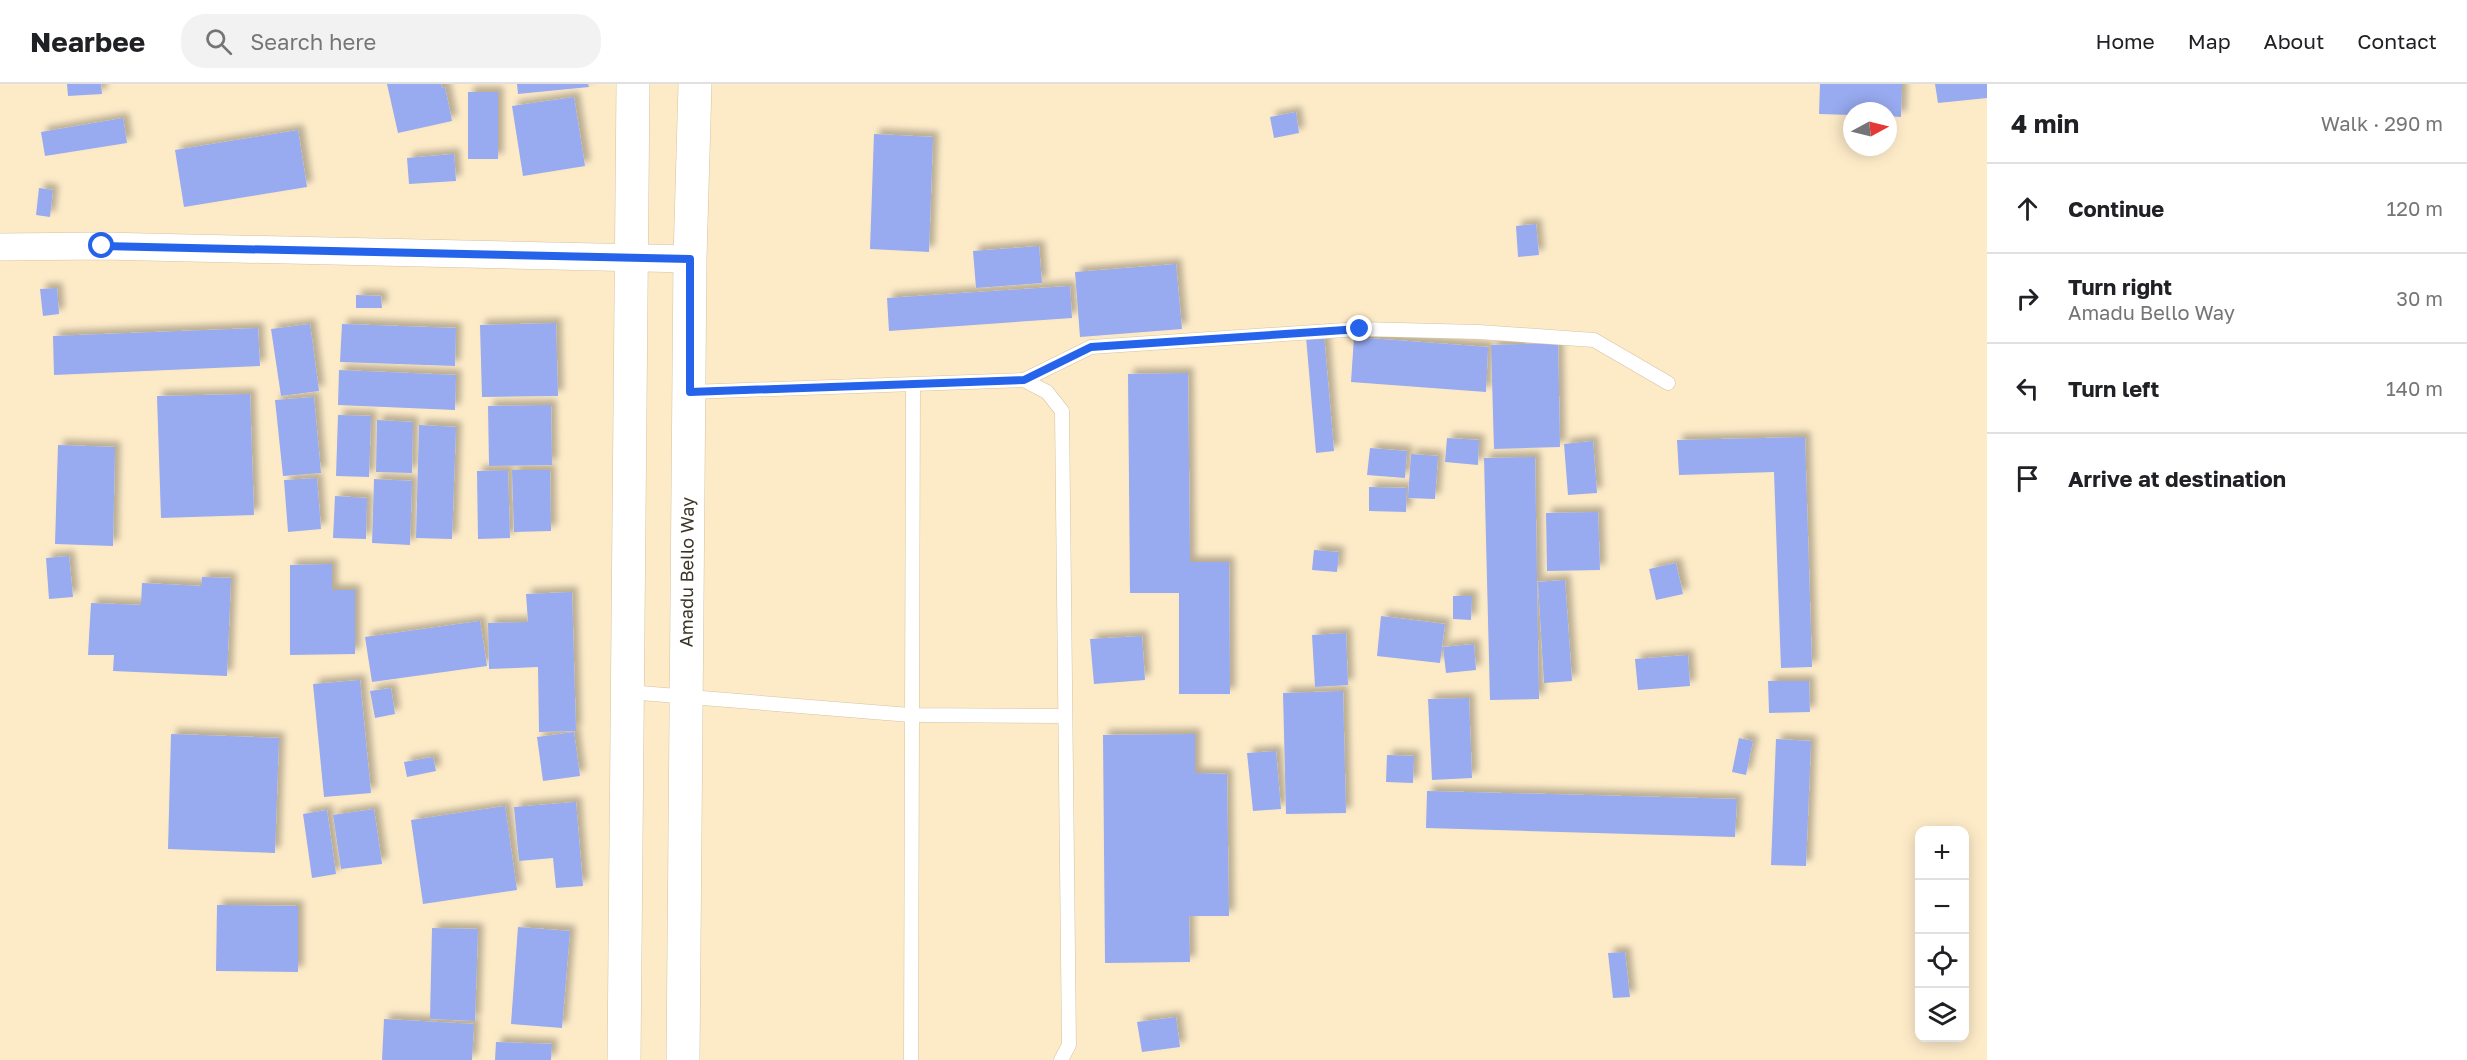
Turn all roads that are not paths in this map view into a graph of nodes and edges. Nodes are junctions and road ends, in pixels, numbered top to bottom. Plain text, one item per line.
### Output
1 (633, 84) edge
2 (695, 84) edge
3 (0, 247) edge
4 (630, 258) junction
5 (690, 259) junction
6 (1024, 380) junction
7 (1668, 383) dead end
8 (913, 385) junction
9 (690, 392) junction
10 (628, 692) junction
11 (688, 699) junction
12 (910, 715) junction
13 (1064, 716) junction
14 (624, 1060) edge
15 (683, 1060) edge
16 (911, 1060) edge
17 (1061, 1060) edge

1 - 4 main road
2 - 5 main road, Amadu Bello Way
3 - 4 street
4 - 5 street
4 - 10 main road
5 - 9 main road, Amadu Bello Way
6 - 7 lane
6 - 8 lane
6 - 13 lane
8 - 9 lane
8 - 12 lane
9 - 11 main road, Amadu Bello Way
10 - 11 lane
10 - 14 main road
11 - 12 lane
11 - 15 main road, Amadu Bello Way
12 - 13 lane
12 - 16 lane
13 - 17 lane

